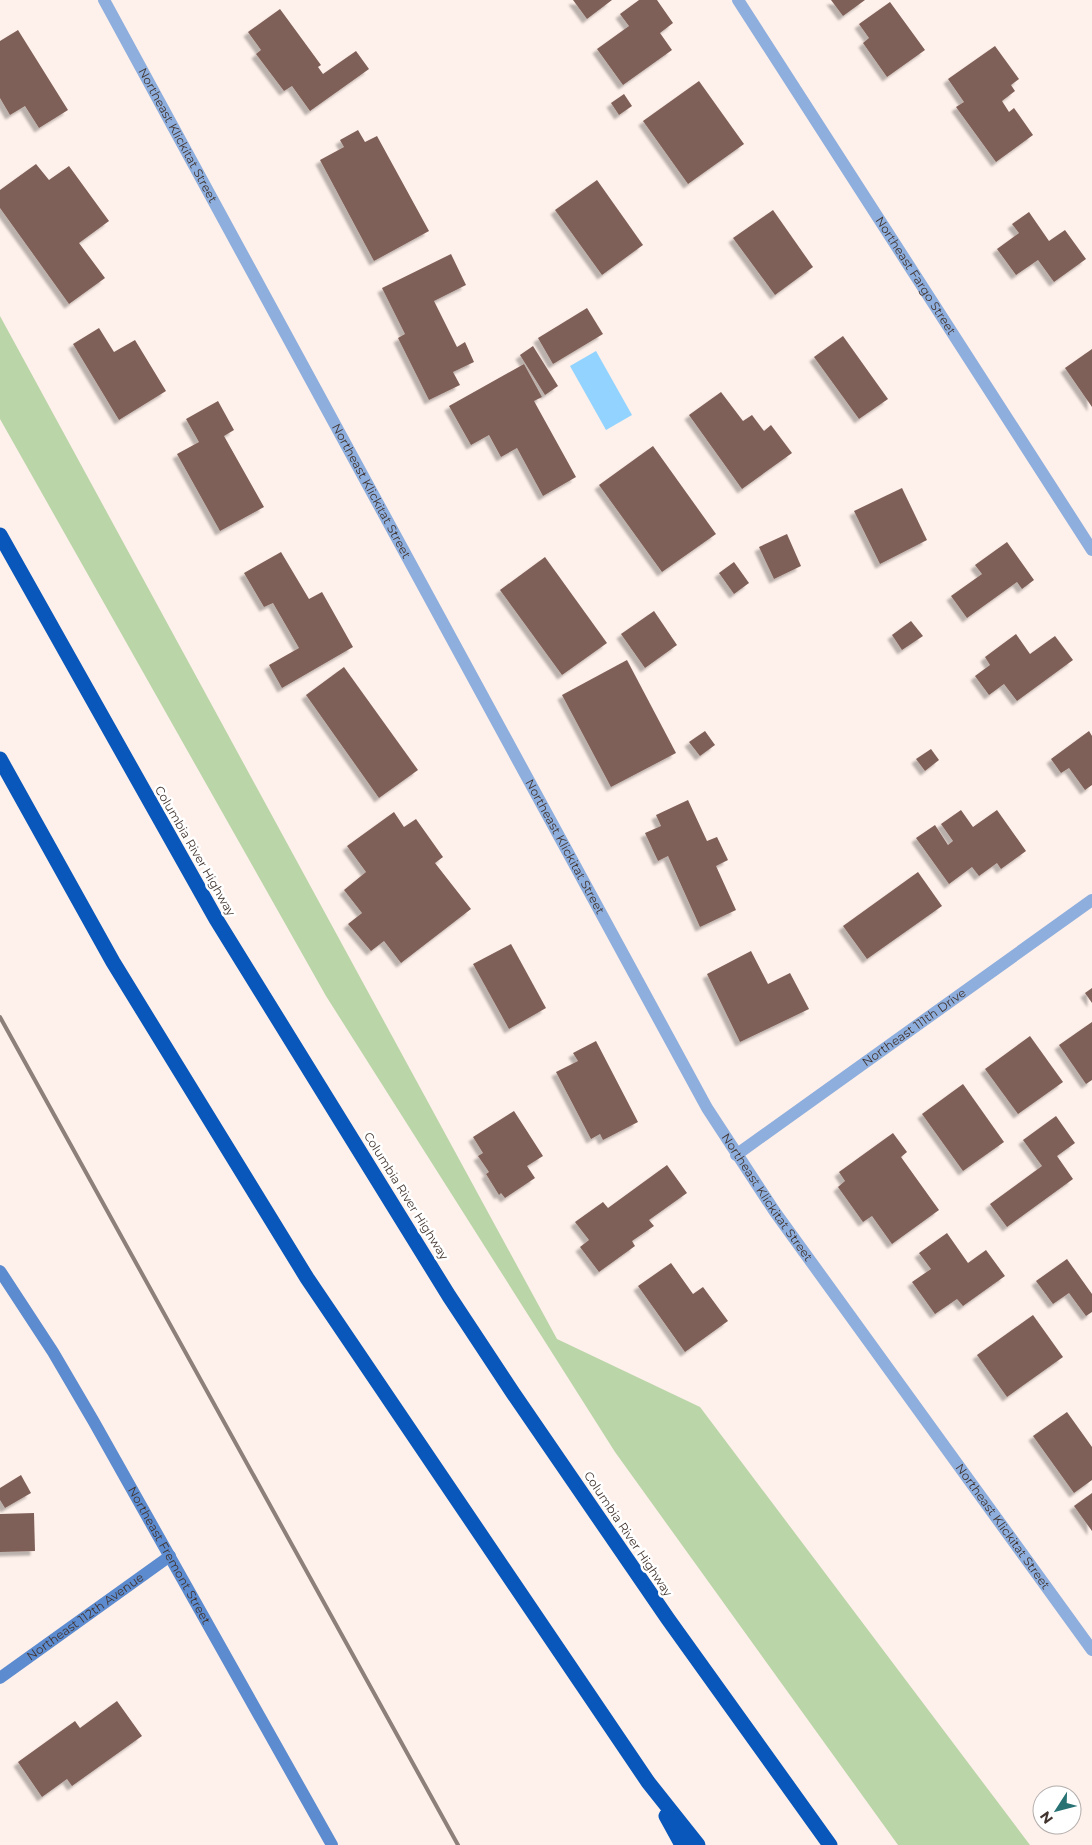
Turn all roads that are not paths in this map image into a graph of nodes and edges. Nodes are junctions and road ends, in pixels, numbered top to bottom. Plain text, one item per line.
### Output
1 (104, 0) edge
2 (738, 0) edge
3 (0, 535) edge
4 (1092, 550) edge
5 (0, 759) edge
6 (1092, 900) edge
7 (736, 1155) junction
8 (0, 1271) edge
9 (170, 1556) junction
10 (1092, 1650) edge
11 (0, 1678) edge
12 (648, 1782) junction
13 (332, 1845) edge
14 (682, 1845) edge
15 (698, 1845) edge
16 (830, 1845) edge

1 - 7 street, Northeast Klickitat Street
2 - 4 street, Northeast Fargo Street
3 - 16 highway, Columbia River Highway
5 - 12 highway
6 - 7 street, Northeast 111th Drive
7 - 10 street, Northeast Klickitat Street
8 - 9 main road, Northeast Fremont Street
9 - 11 main road, Northeast 112th Avenue
9 - 13 main road, Northeast Fremont Street
12 - 14 highway
12 - 15 highway

